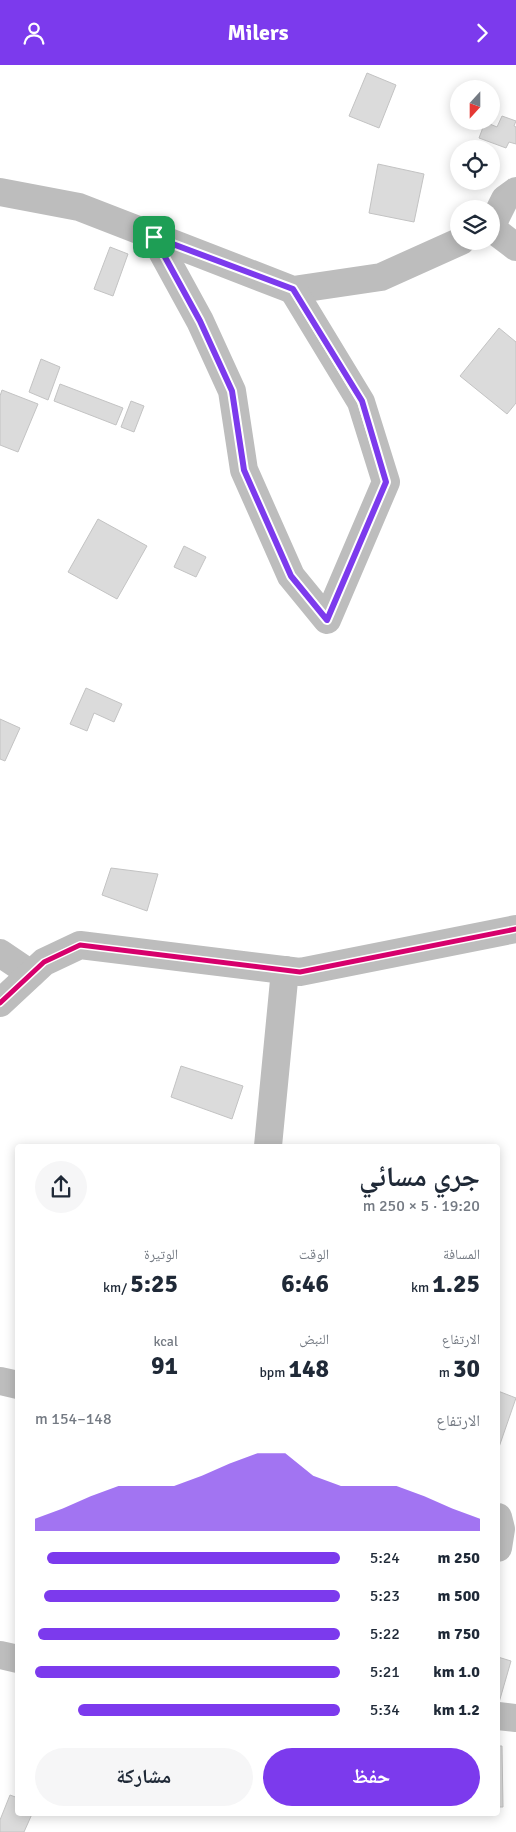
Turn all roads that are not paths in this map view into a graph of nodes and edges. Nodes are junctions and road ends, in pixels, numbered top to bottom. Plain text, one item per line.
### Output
1 (516, 191) edge
2 (0, 192) edge
3 (500, 209) edge
4 (500, 234) edge
5 (154, 237) junction
6 (450, 246) edge
7 (516, 247) edge
8 (293, 289) junction
9 (516, 929) edge
10 (0, 953) edge
11 (285, 970) junction
12 (31, 975) junction
13 (0, 1003) edge
14 (268, 1144) edge
15 (0, 1381) edge
16 (15, 1384) edge
17 (0, 1655) edge
18 (15, 1658) edge
19 (500, 1716) edge
20 (516, 1718) edge

1 - 3 street
2 - 5 street
4 - 7 street
5 - 8 street
5 - 8 street
6 - 8 street
9 - 11 street
10 - 12 street
11 - 12 street
11 - 14 street
12 - 13 street
15 - 16 street
17 - 18 street
19 - 20 street

